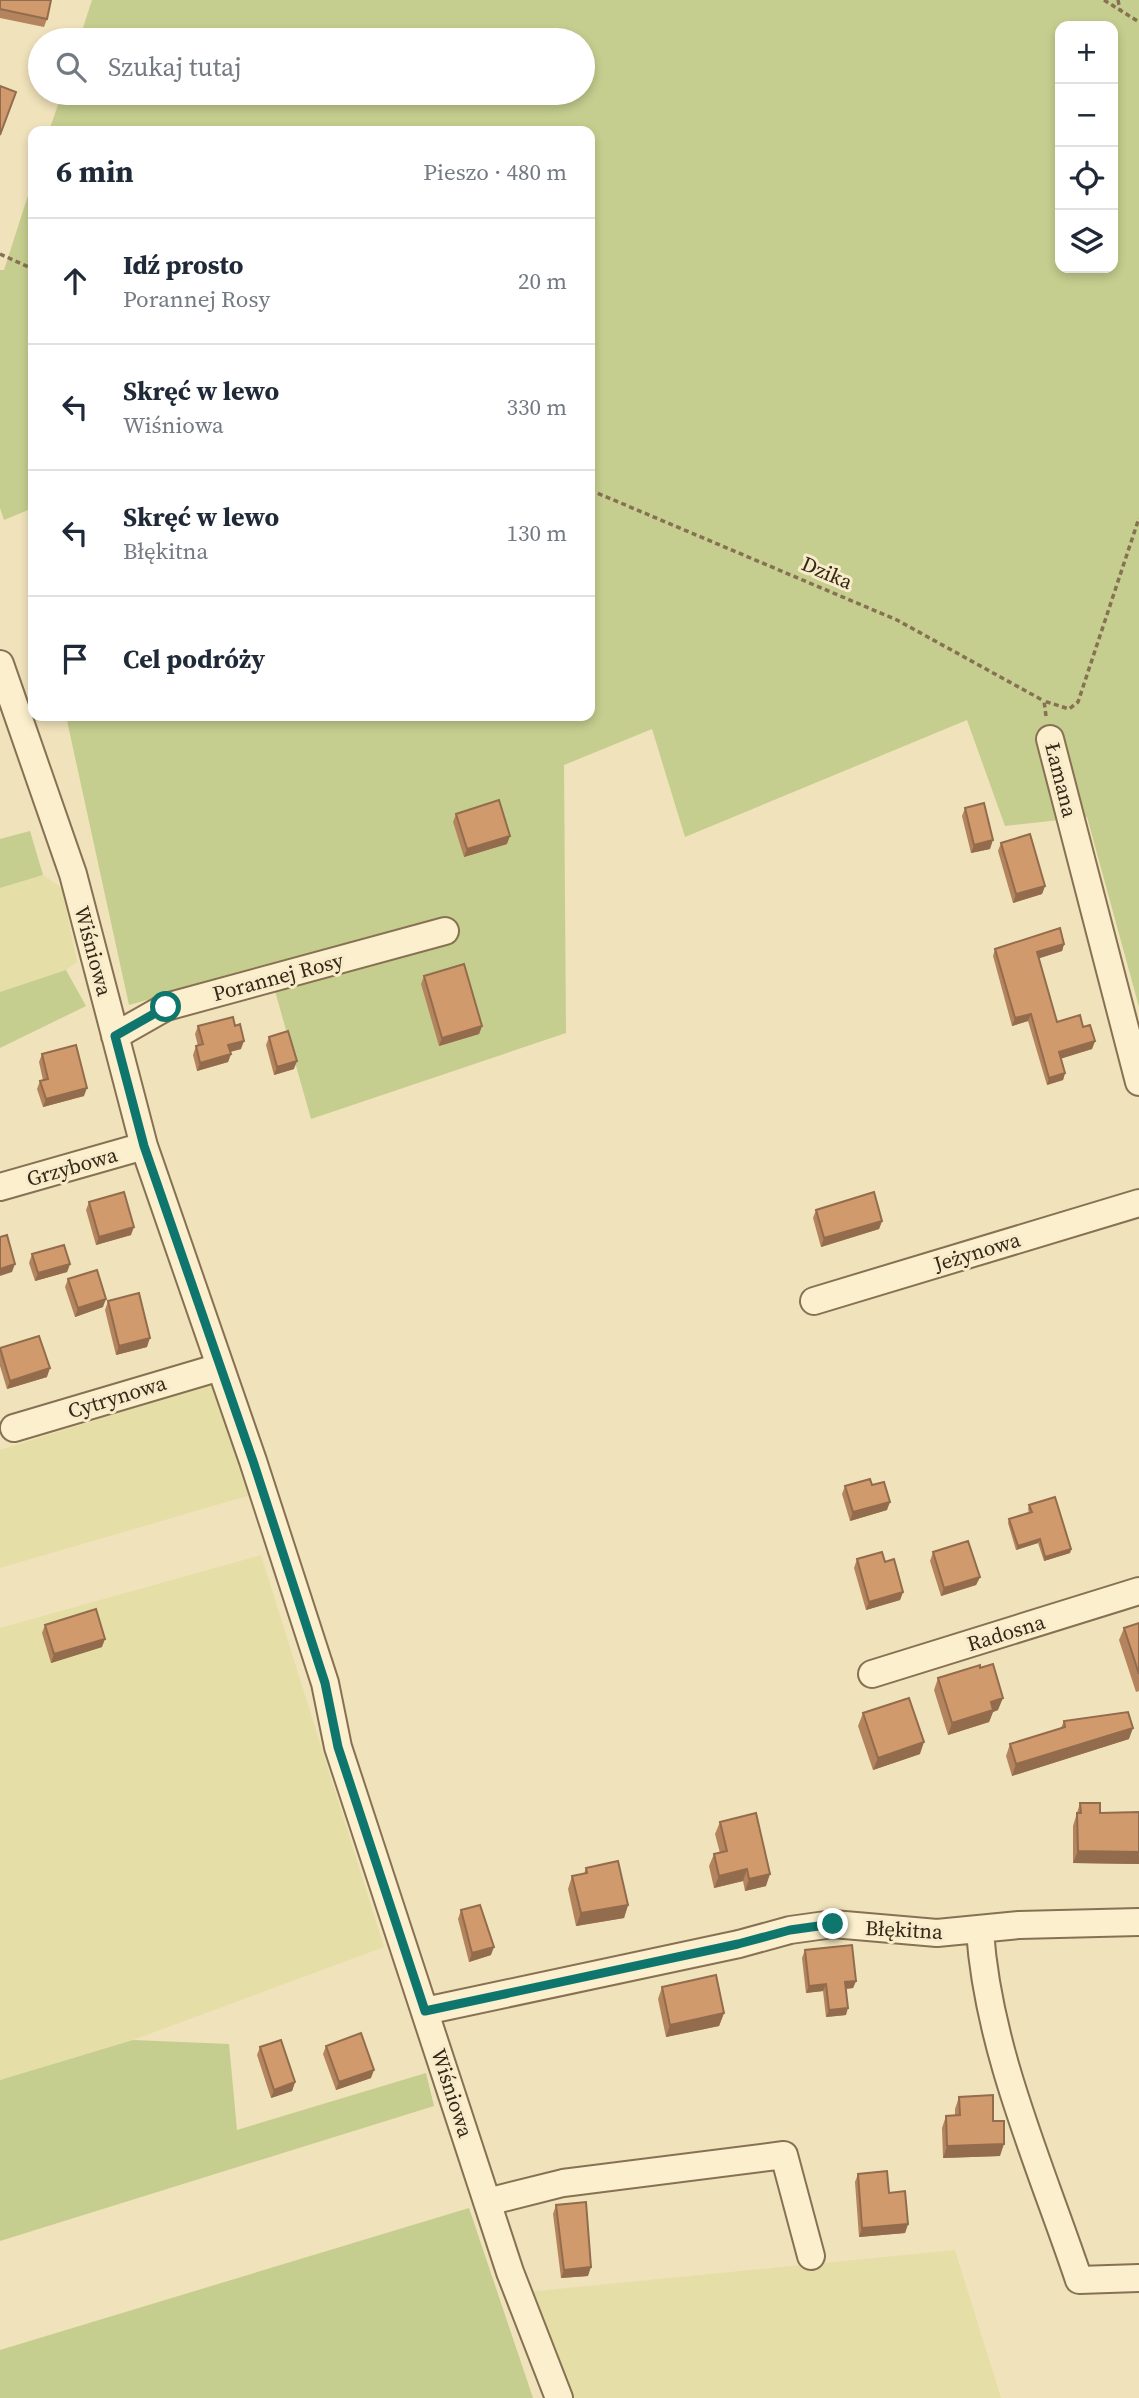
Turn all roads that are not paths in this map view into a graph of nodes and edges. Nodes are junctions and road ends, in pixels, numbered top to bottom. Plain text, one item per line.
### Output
1 (0, 664) edge
2 (1050, 739) road end
3 (445, 931) dead end
4 (115, 1036) junction
5 (1139, 1082) edge
6 (144, 1146) junction
7 (0, 1187) edge
8 (1139, 1203) edge
9 (814, 1301) dead end
10 (220, 1367) junction
11 (14, 1428) dead end
12 (1139, 1591) edge
13 (872, 1674) dead end
14 (1139, 1922) edge
15 (980, 1931) junction
16 (425, 2011) junction
17 (487, 2202) junction
18 (811, 2256) dead end
19 (1139, 2278) edge
20 (559, 2398) edge

1 - 4 street, Wiśniowa
2 - 5 street, Łamana
3 - 4 street, Porannej Rosy
4 - 6 street, Wiśniowa
6 - 7 street, Grzybowa
6 - 10 street, Wiśniowa
8 - 9 street, Jeżynowa
10 - 11 street, Cytrynowa
10 - 16 street, Wiśniowa
12 - 13 street, Radosna
14 - 15 street, Błękitna
15 - 16 street, Błękitna
15 - 19 street
16 - 17 street, Wiśniowa
17 - 18 street
17 - 20 street, Wiśniowa

